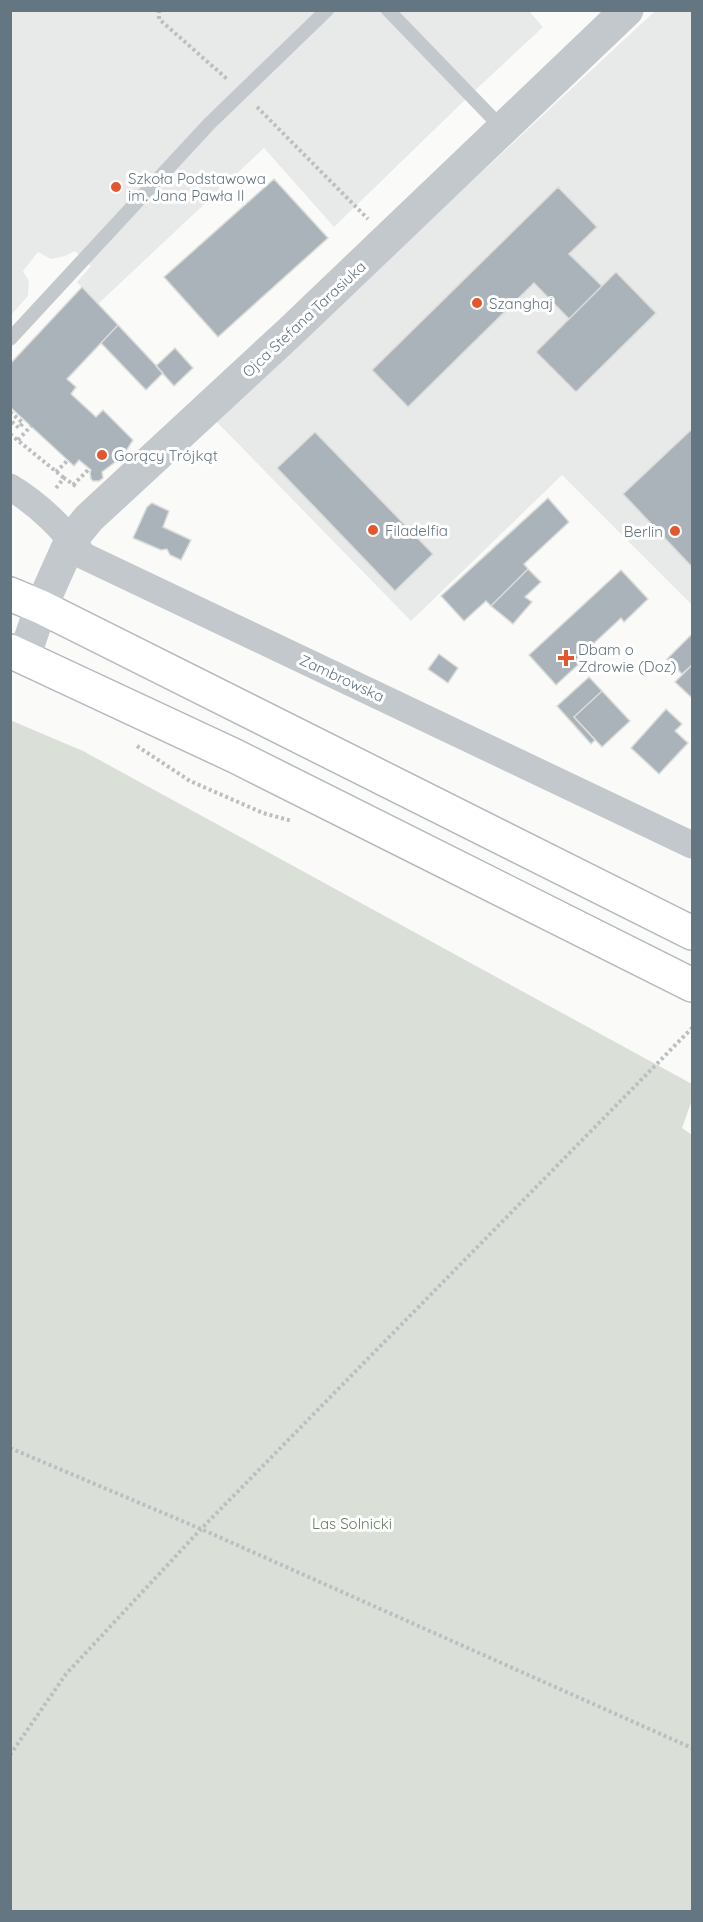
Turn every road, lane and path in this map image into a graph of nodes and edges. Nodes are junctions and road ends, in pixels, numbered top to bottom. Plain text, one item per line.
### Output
1 (159, 10) edge
2 (327, 10) edge
3 (388, 10) edge
4 (627, 10) edge
5 (242, 92) junction
6 (503, 129) junction
7 (372, 224) dead end
8 (10, 339) edge
9 (10, 412) edge
10 (10, 420) edge
11 (31, 426) dead end
12 (10, 434) edge
13 (18, 440) junction
14 (68, 460) dead end
15 (89, 469) dead end
16 (57, 472) junction
17 (64, 478) junction
18 (73, 484) junction
19 (10, 487) edge
20 (84, 490) dead end
21 (53, 491) dead end
22 (71, 540) junction
23 (10, 594) edge
24 (41, 607) junction
25 (17, 654) edge
26 (693, 845) edge
27 (693, 933) edge
28 (693, 985) edge
29 (693, 1028) edge
30 (10, 1448) edge
31 (201, 1529) junction
32 (693, 1748) edge
33 (10, 1755) edge

1 - 5 path
2 - 5 lane
3 - 6 lane
4 - 6 street, Ojca Stefana Tarasiuka
5 - 7 path
5 - 8 lane
6 - 22 street, Ojca Stefana Tarasiuka
9 - 10 path
11 - 13 path
12 - 13 path
13 - 16 path
14 - 16 path
15 - 18 path
16 - 17 path
17 - 18 path
17 - 21 path
18 - 20 path
19 - 22 street, Zambrowska
22 - 24 street, Ojca Stefana Tarasiuka
22 - 26 street, Zambrowska
23 - 24 main road
24 - 25 street, Ojca Stefana Tarasiuka
24 - 27 main road
25 - 28 main road
29 - 31 path
30 - 31 path
31 - 32 path
31 - 33 path

